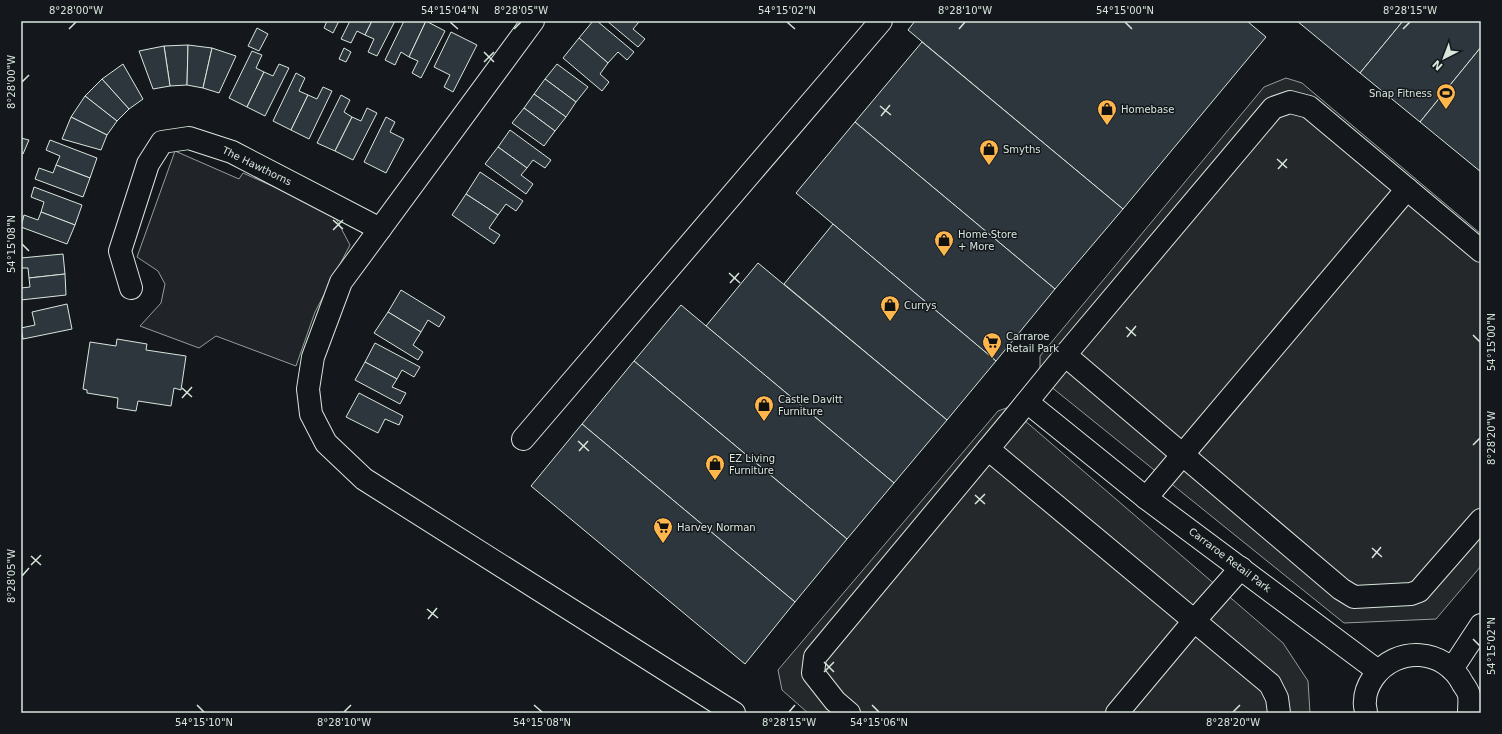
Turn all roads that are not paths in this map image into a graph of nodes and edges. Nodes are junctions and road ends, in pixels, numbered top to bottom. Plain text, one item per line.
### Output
1 (881, 21) edge
2 (529, 22) edge
3 (1407, 189) junction
4 (380, 228) junction
5 (1481, 251) edge
6 (132, 288) dead end
7 (1065, 355) junction
8 (1027, 402) junction
9 (523, 439) dead end
10 (988, 448) junction
11 (1182, 456) junction
12 (1146, 498) junction
13 (1481, 520) edge
14 (1240, 568) junction
15 (1194, 621) junction
16 (1481, 625) edge
17 (1452, 669) junction
18 (1378, 671) junction
19 (734, 713) edge
20 (849, 713) edge
21 (1117, 713) edge
22 (1279, 713) edge
23 (1366, 713) edge
24 (1469, 713) edge

1 - 9 street
2 - 4 street
3 - 5 street
3 - 7 street
3 - 11 street
4 - 6 street, The Hawthorns
4 - 19 street
7 - 8 street
7 - 11 street
8 - 10 street
8 - 12 street, Carraroe Retail Park
10 - 15 street
10 - 20 street
11 - 12 street
11 - 13 street
12 - 14 street, Carraroe Retail Park
14 - 15 street
14 - 18 street, Carraroe Retail Park
15 - 21 street
15 - 22 street
16 - 17 street
17 - 18 street
17 - 24 street
18 - 23 street

